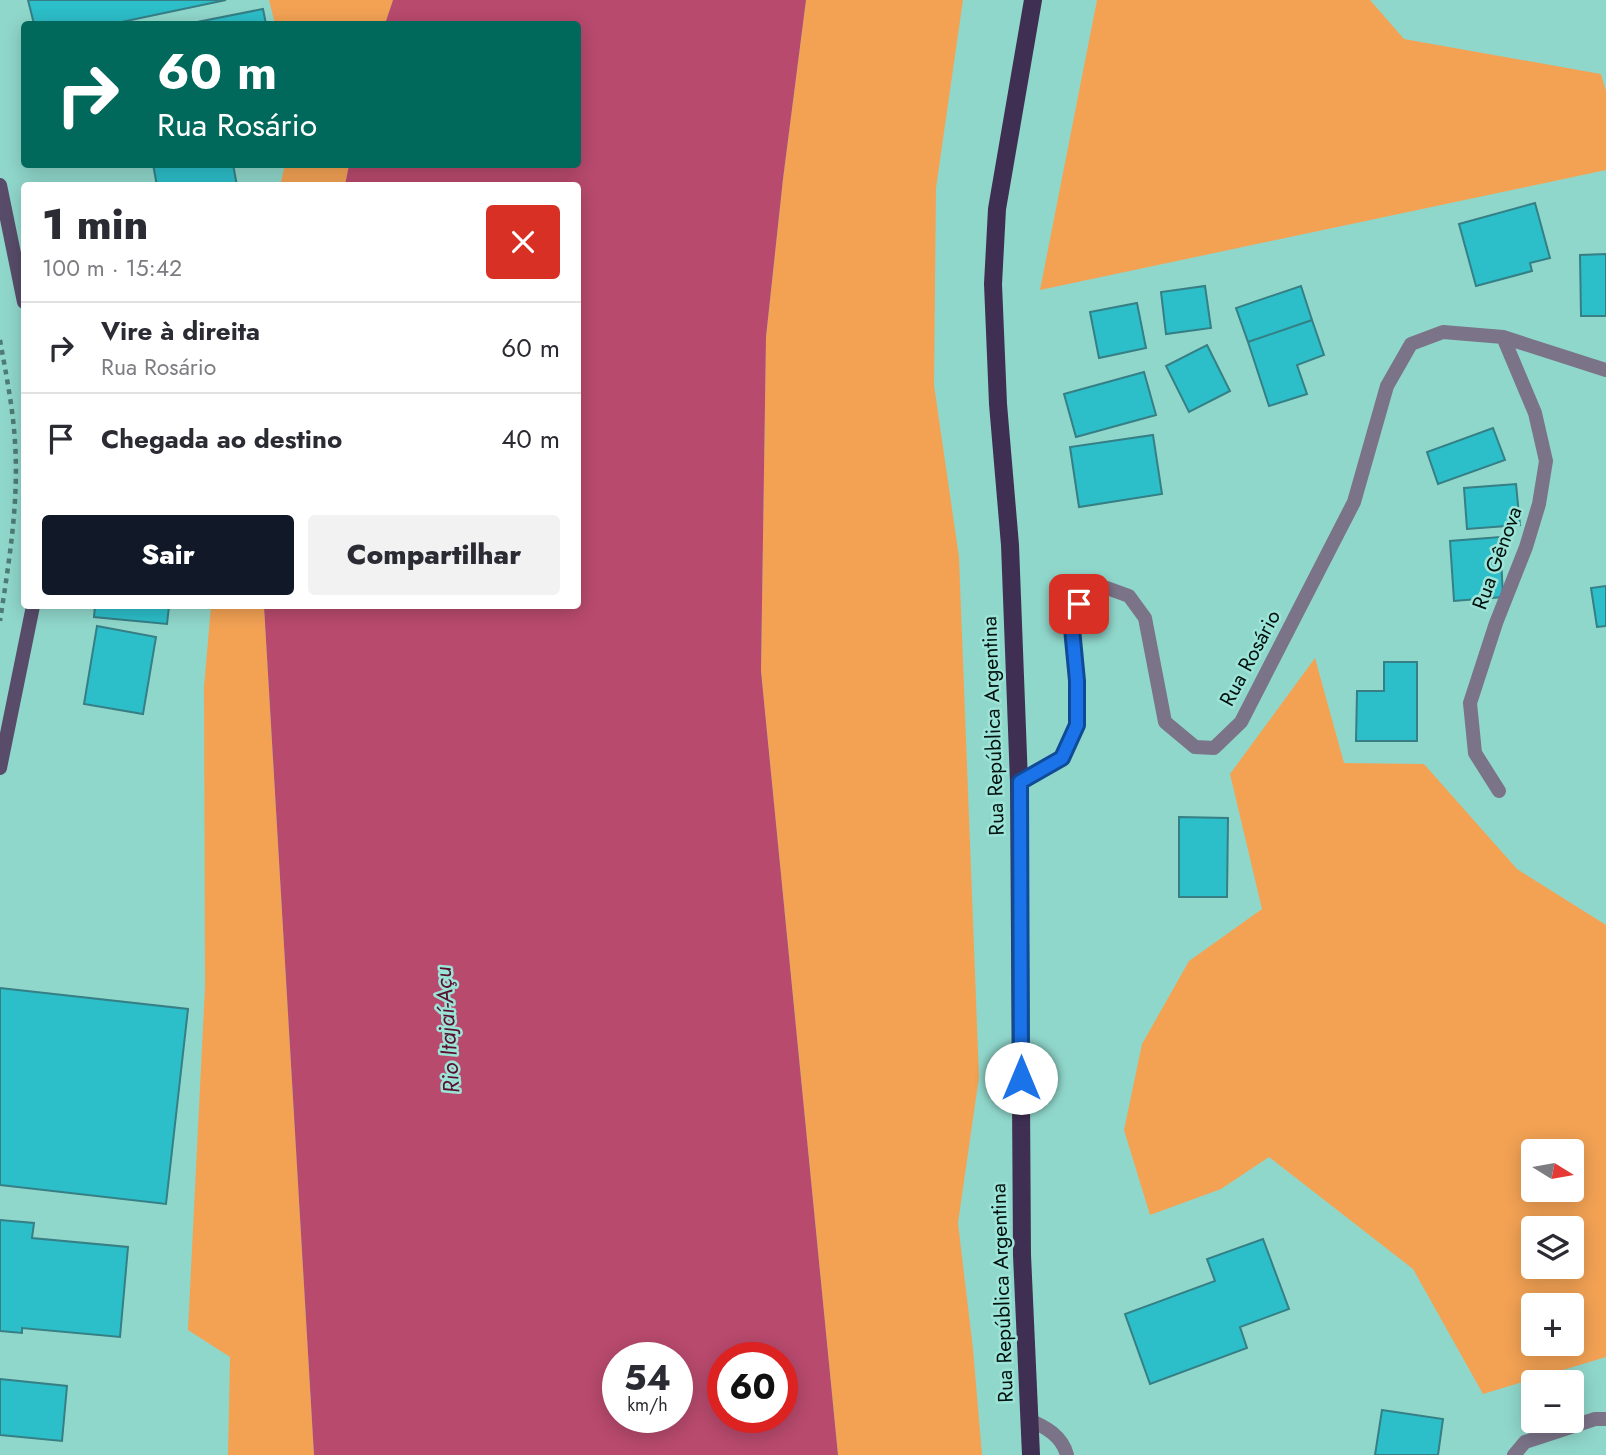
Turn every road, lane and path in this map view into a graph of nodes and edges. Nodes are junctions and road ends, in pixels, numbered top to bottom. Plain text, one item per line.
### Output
1 (1033, 0) edge
2 (0, 185) edge
3 (21, 287) edge
4 (1503, 337) junction
5 (0, 340) edge
6 (1606, 370) edge
7 (32, 609) edge
8 (0, 621) edge
9 (0, 768) edge
10 (1020, 782) junction
11 (1499, 791) dead end
12 (1606, 1419) edge
13 (1029, 1420) junction
14 (1031, 1455) edge
15 (1067, 1455) edge
16 (1514, 1455) edge

1 - 10 main road, Rua República Argentina
2 - 3 main road
4 - 6 street, Rua Rosário
4 - 10 street, Rua Rosário
4 - 11 street, Rua Gênova
5 - 8 path
7 - 9 main road
10 - 13 main road, Rua República Argentina
12 - 16 street
13 - 14 main road, Rua República Argentina
13 - 15 street

